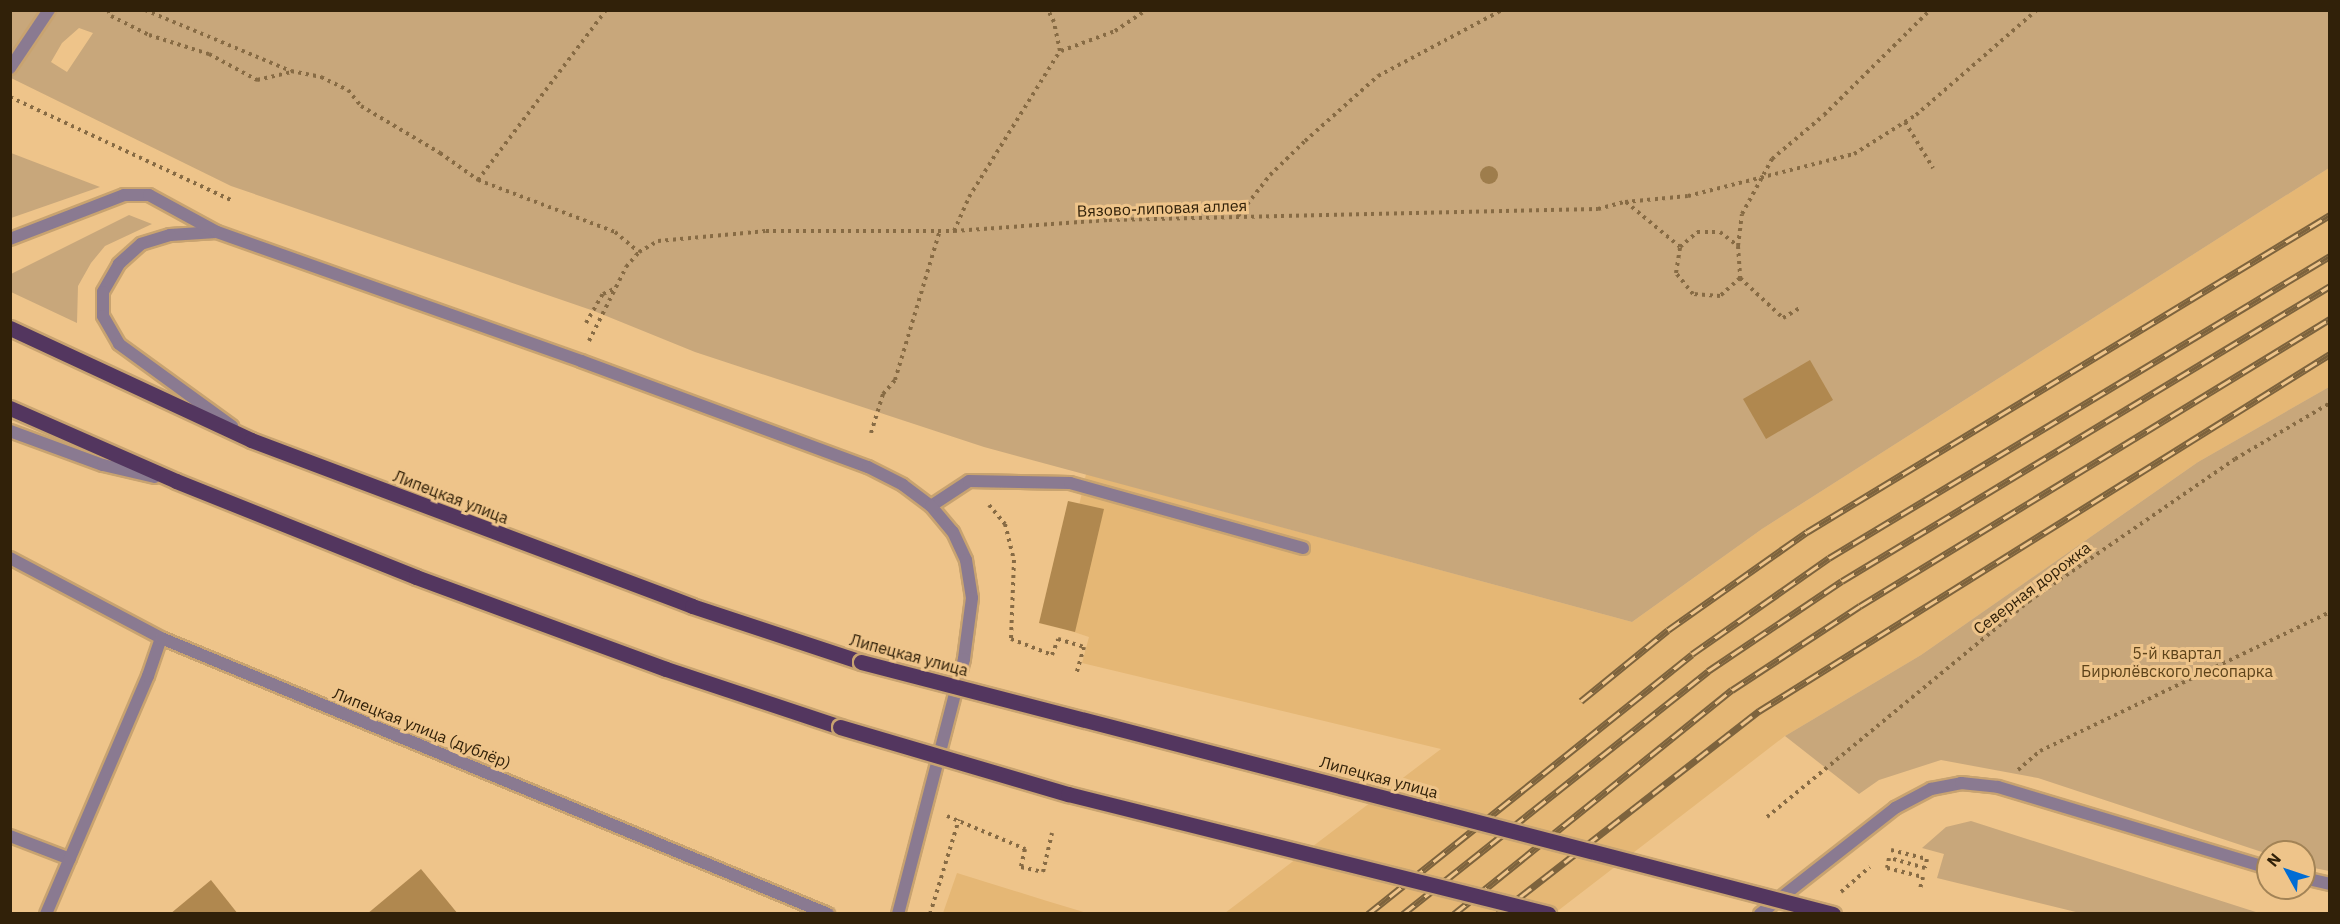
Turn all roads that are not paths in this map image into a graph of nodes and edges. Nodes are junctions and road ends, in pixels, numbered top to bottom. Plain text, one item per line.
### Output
1 (49, 10) edge
2 (10, 68) edge
3 (217, 232) junction
4 (10, 239) edge
5 (10, 328) edge
6 (10, 408) edge
7 (10, 431) edge
8 (251, 440) junction
9 (176, 482) junction
10 (931, 506) junction
11 (1303, 548) dead end
12 (10, 558) edge
13 (161, 638) junction
14 (10, 836) edge
15 (70, 860) junction
16 (2256, 864) edge
17 (46, 914) edge
18 (828, 914) edge
19 (898, 914) edge
20 (1548, 914) edge
21 (1760, 914) edge
22 (1833, 914) edge

1 - 2 street
3 - 4 street
3 - 8 street
3 - 10 street
5 - 8 main road, Липецкая улица
6 - 9 main road
7 - 9 street
8 - 22 main road, Липецкая улица, bridge
9 - 20 main road, bridge
10 - 11 street
10 - 19 street
12 - 13 street, Липецкая улица (дублёр)
13 - 15 street
13 - 18 street, Липецкая улица (дублёр)
14 - 15 street
15 - 17 street
16 - 21 street

